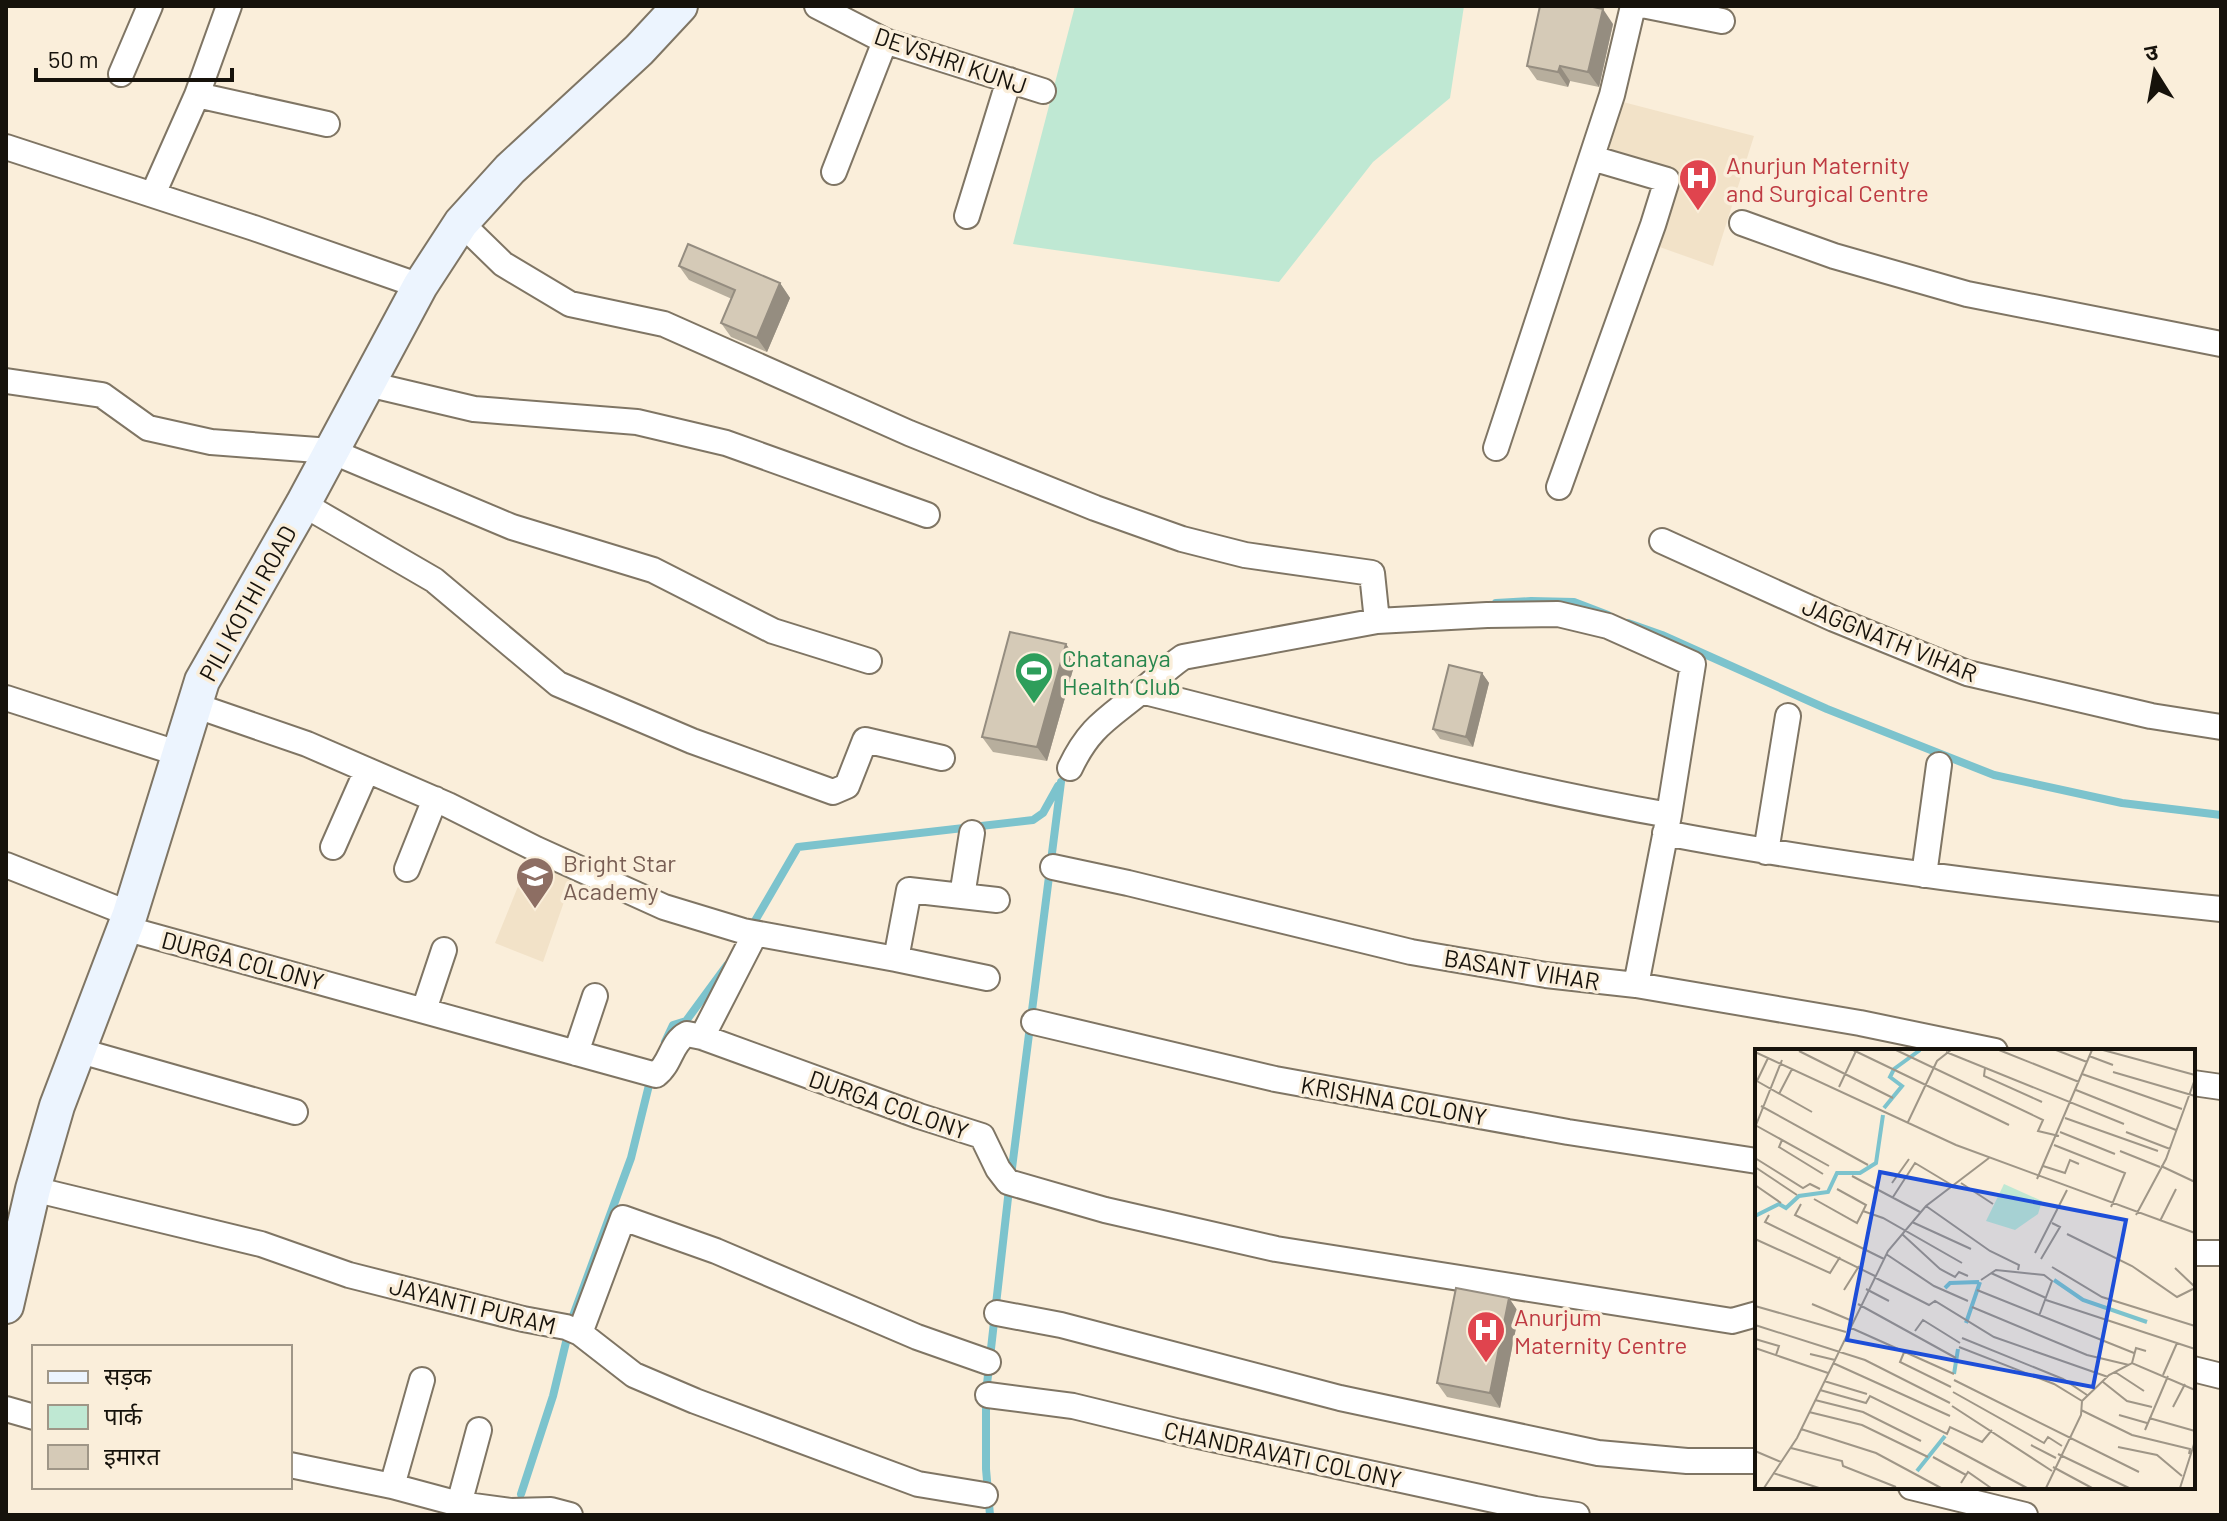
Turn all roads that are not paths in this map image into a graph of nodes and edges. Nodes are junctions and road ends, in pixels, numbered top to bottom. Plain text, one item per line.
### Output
1 (150, 6) edge
2 (229, 6) edge
3 (680, 6) edge
4 (817, 6) edge
5 (1633, 6) edge
6 (1647, 6) edge
7 (1722, 21) dead end
8 (885, 41) junction
9 (121, 74) dead end
10 (1009, 80) junction
11 (1043, 91) dead end
12 (197, 95) junction
13 (327, 124) dead end
14 (6, 147) edge
15 (1592, 158) junction
16 (834, 172) dead end
17 (153, 194) junction
18 (967, 216) dead end
19 (461, 223) junction
20 (1742, 223) dead end
21 (420, 286) junction
22 (2221, 344) edge
23 (6, 381) edge
24 (368, 384) junction
25 (1496, 448) dead end
26 (331, 451) junction
27 (1559, 487) dead end
28 (303, 504) junction
29 (927, 515) dead end
30 (1662, 541) dead end
31 (1377, 621) junction
32 (869, 661) dead end
33 (1141, 691) junction
34 (6, 698) edge
35 (194, 705) junction
36 (1788, 716) dead end
37 (2221, 727) edge
38 (180, 754) junction
39 (942, 758) dead end
40 (1939, 765) dead end
41 (1070, 768) dead end
42 (367, 770) junction
43 (435, 799) junction
44 (1667, 824) junction
45 (972, 833) dead end
46 (333, 847) dead end
47 (1766, 852) junction
48 (6, 865) edge
49 (1053, 867) dead end
50 (407, 869) dead end
51 (1924, 875) junction
52 (962, 896) junction
53 (997, 900) dead end
54 (2221, 909) edge
55 (127, 921) junction
56 (755, 934) junction
57 (444, 950) dead end
58 (896, 959) junction
59 (987, 978) dead end
60 (1636, 985) junction
61 (595, 996) dead end
62 (424, 1010) junction
63 (1034, 1022) dead end
64 (702, 1037) junction
65 (1985, 1049) edge
66 (77, 1050) junction
67 (576, 1053) junction
68 (2195, 1083) edge
69 (2221, 1087) edge
70 (295, 1112) dead end
71 (1755, 1161) edge
72 (33, 1189) junction
73 (2195, 1253) edge
74 (2221, 1253) edge
75 (6, 1306) edge
76 (997, 1313) dead end
77 (1755, 1315) edge
78 (580, 1333) junction
79 (988, 1362) dead end
80 (2195, 1370) edge
81 (2221, 1376) edge
82 (422, 1380) dead end
83 (988, 1395) dead end
84 (6, 1409) edge
85 (32, 1416) edge
86 (479, 1430) dead end
87 (1755, 1461) edge
88 (292, 1465) edge
89 (392, 1486) junction
90 (1919, 1489) edge
91 (985, 1495) dead end
92 (459, 1504) junction
93 (525, 1512) edge
94 (570, 1515) edge
95 (1577, 1515) edge
96 (2024, 1515) edge

1 - 9 street
2 - 12 street
3 - 19 street, PILI KOTHI ROAD
4 - 8 street, DEVSHRI KUNJ
5 - 15 street
6 - 7 street
8 - 10 street, DEVSHRI KUNJ
8 - 16 street
10 - 11 street, DEVSHRI KUNJ
10 - 18 street
12 - 13 street
12 - 17 street
14 - 17 street
15 - 25 street
15 - 27 street
17 - 21 street
19 - 21 street, PILI KOTHI ROAD
19 - 31 street
20 - 22 street
21 - 24 street, PILI KOTHI ROAD
23 - 26 street
24 - 26 street, PILI KOTHI ROAD
24 - 29 street
26 - 28 street, PILI KOTHI ROAD
26 - 32 street
28 - 35 street, PILI KOTHI ROAD
28 - 39 street
30 - 37 street, JAGGNATH VIHAR
31 - 33 street
31 - 44 street
33 - 41 street
33 - 44 street
34 - 38 street
35 - 38 street, PILI KOTHI ROAD
35 - 42 street
36 - 47 street
38 - 55 street, PILI KOTHI ROAD
40 - 51 street
42 - 43 street
42 - 46 street
43 - 50 street
43 - 56 street
44 - 47 street
44 - 60 street
45 - 52 street
47 - 51 street
48 - 55 street, DURGA COLONY
49 - 60 street, BASANT VIHAR
51 - 54 street
52 - 53 street
52 - 58 street
55 - 62 street, DURGA COLONY
55 - 66 street, PILI KOTHI ROAD
56 - 58 street
56 - 64 street
57 - 62 street
58 - 59 street
60 - 65 street, BASANT VIHAR
61 - 67 street
62 - 67 street, DURGA COLONY
63 - 71 street, KRISHNA COLONY
64 - 67 street, DURGA COLONY
64 - 77 street, DURGA COLONY
66 - 70 street
66 - 72 street, PILI KOTHI ROAD
68 - 69 street
72 - 75 street, PILI KOTHI ROAD
72 - 78 street, JAYANTI PURAM
73 - 74 street
76 - 87 street
78 - 79 street
78 - 91 street, JAYANTI PURAM
80 - 81 street
82 - 89 street
83 - 95 street, CHANDRAVATI COLONY
84 - 85 street
86 - 92 street
88 - 89 street
89 - 92 street
90 - 96 street
92 - 93 street
93 - 94 street

